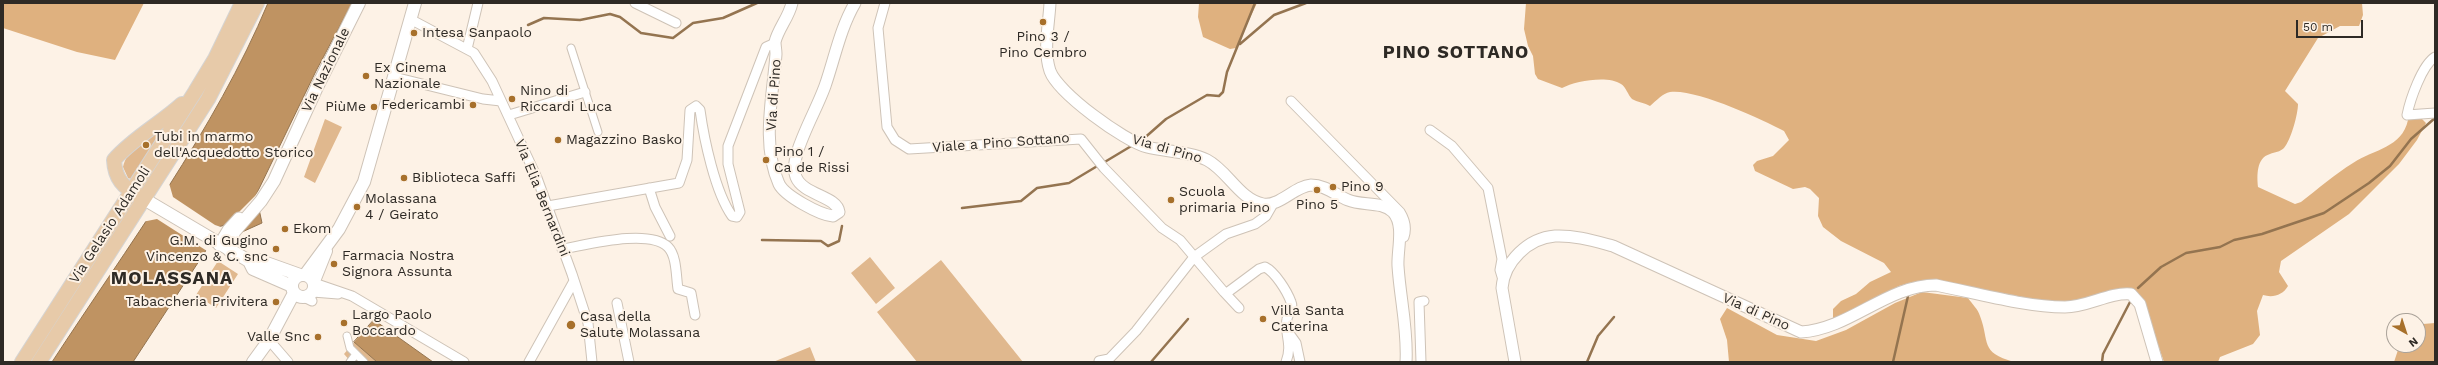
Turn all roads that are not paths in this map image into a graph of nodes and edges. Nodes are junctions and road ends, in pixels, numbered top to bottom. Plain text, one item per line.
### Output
1 (242, 3) edge
2 (257, 3) edge
3 (359, 3) edge
4 (414, 3) edge
5 (478, 3) edge
6 (635, 3) edge
7 (792, 3) edge
8 (855, 3) edge
9 (885, 3) edge
10 (1050, 3) edge
11 (410, 19) junction
12 (676, 23) dead end
13 (775, 43) junction
14 (571, 48) dead end
15 (467, 49) junction
16 (2435, 57) edge
17 (394, 77) junction
18 (195, 92) junction
19 (585, 92) junction
20 (500, 101) junction
21 (1292, 101) dead end
22 (2435, 113) edge
23 (509, 115) junction
24 (1430, 130) dead end
25 (598, 132) dead end
26 (649, 188) junction
27 (131, 191) junction
28 (148, 201) junction
29 (1274, 202) junction
30 (548, 206) junction
31 (670, 236) dead end
32 (1399, 239) junction
33 (221, 246) junction
34 (562, 249) junction
35 (1194, 257) junction
36 (1503, 280) junction
37 (574, 281) junction
38 (305, 288) junction
39 (1224, 292) junction
40 (1424, 301) dead end
41 (617, 304) dead end
42 (1239, 308) dead end
43 (695, 314) dead end
44 (1289, 334) junction
45 (347, 336) dead end
46 (268, 340) junction
47 (2153, 349) junction
48 (356, 354) junction
49 (1099, 361) edge
50 (22, 362) edge
51 (39, 362) edge
52 (253, 362) edge
53 (288, 362) edge
54 (350, 362) edge
55 (364, 362) edge
56 (464, 362) edge
57 (529, 362) edge
58 (592, 362) edge
59 (629, 362) edge
60 (1286, 362) edge
61 (1300, 362) edge
62 (1406, 362) edge
63 (1421, 362) edge
64 (1515, 362) edge
65 (2151, 362) edge
66 (2157, 362) edge

1 - 18 main road, Via Gelasio Adamoli
2 - 28 main road, Via Gelasio Adamoli
3 - 33 main road, Via Nazionale
4 - 11 main road
5 - 15 street
6 - 12 street
7 - 13 street
8 - 13 street, Via di Pino
9 - 35 street, Viale a Pino Sottano
10 - 29 street, Via di Pino
11 - 15 street, Via Elia Bernardini
11 - 17 main road
13 - 26 street, Via di Pino
14 - 19 street
15 - 20 street, Via Elia Bernardini
16 - 22 street
17 - 20 street
17 - 38 main road
18 - 27 main road, Via Gelasio Adamoli
18 - 27 main road
19 - 23 street
19 - 25 street
20 - 23 street, Via Elia Bernardini
21 - 32 street
23 - 30 street, Via Elia Bernardini
24 - 36 street
26 - 30 street, Via di Pino
26 - 31 street
27 - 28 main road
27 - 50 main road, Via Gelasio Adamoli
28 - 33 main road
28 - 51 main road, Via Gelasio Adamoli
29 - 32 street
29 - 35 street
30 - 34 street, Via Elia Bernardini
32 - 62 street
33 - 38 main road
34 - 37 street, Via Elia Bernardini
34 - 43 street
35 - 39 street, Viale a Pino Sottano
35 - 49 street
36 - 47 street, Via di Pino
36 - 64 street, Via di Pino
37 - 57 street
37 - 58 street, Via Elia Bernardini
38 - 46 main road
38 - 56 street
39 - 42 street, Viale a Pino Sottano
39 - 44 street
40 - 63 street
41 - 59 street
44 - 60 street
44 - 61 street
45 - 48 street
46 - 52 main road
46 - 53 street
47 - 65 street
47 - 66 street, Via di Pino
48 - 54 street
48 - 55 street

